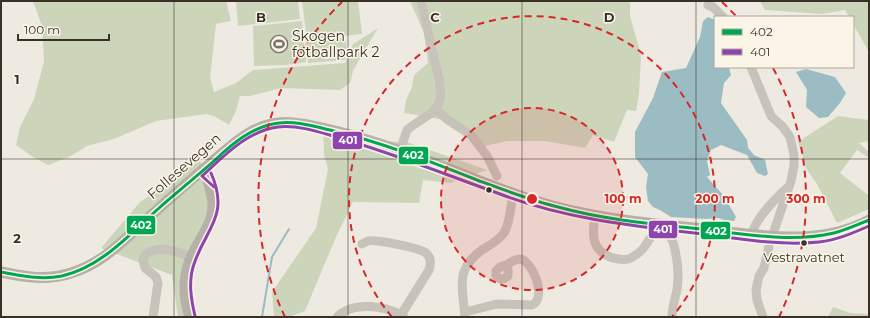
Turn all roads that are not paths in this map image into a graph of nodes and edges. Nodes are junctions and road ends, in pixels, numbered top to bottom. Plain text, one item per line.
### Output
1 (421, 1) edge
2 (718, 1) edge
3 (708, 4) dead end
4 (722, 15) edge
5 (751, 68) edge
6 (435, 109) junction
7 (400, 151) junction
8 (199, 173) junction
9 (497, 176) dead end
10 (788, 187) junction
11 (513, 194) junction
12 (595, 216) junction
13 (869, 220) edge
14 (774, 231) dead end
15 (752, 235) junction
16 (362, 244) dead end
17 (769, 246) dead end
18 (191, 257) junction
19 (506, 265) dead end
20 (1, 272) edge
21 (465, 314) edge
22 (403, 316) edge
23 (153, 317) edge
24 (190, 317) edge
25 (337, 317) edge
26 (672, 317) edge
27 (763, 317) edge

1 - 6 street
2 - 4 street
3 - 4 street
5 - 10 street
6 - 7 street
6 - 9 street
7 - 8 main road, Follesevegen
7 - 11 main road, Follesevegen
8 - 18 main road
8 - 20 main road, Follesevegen
10 - 14 street
10 - 15 street
11 - 12 main road, Follesevegen
11 - 21 street
12 - 15 main road, Follesevegen
12 - 26 street
13 - 15 main road, Follesevegen
16 - 22 street
17 - 27 street
18 - 23 street
18 - 24 main road
19 - 21 street
22 - 25 street

